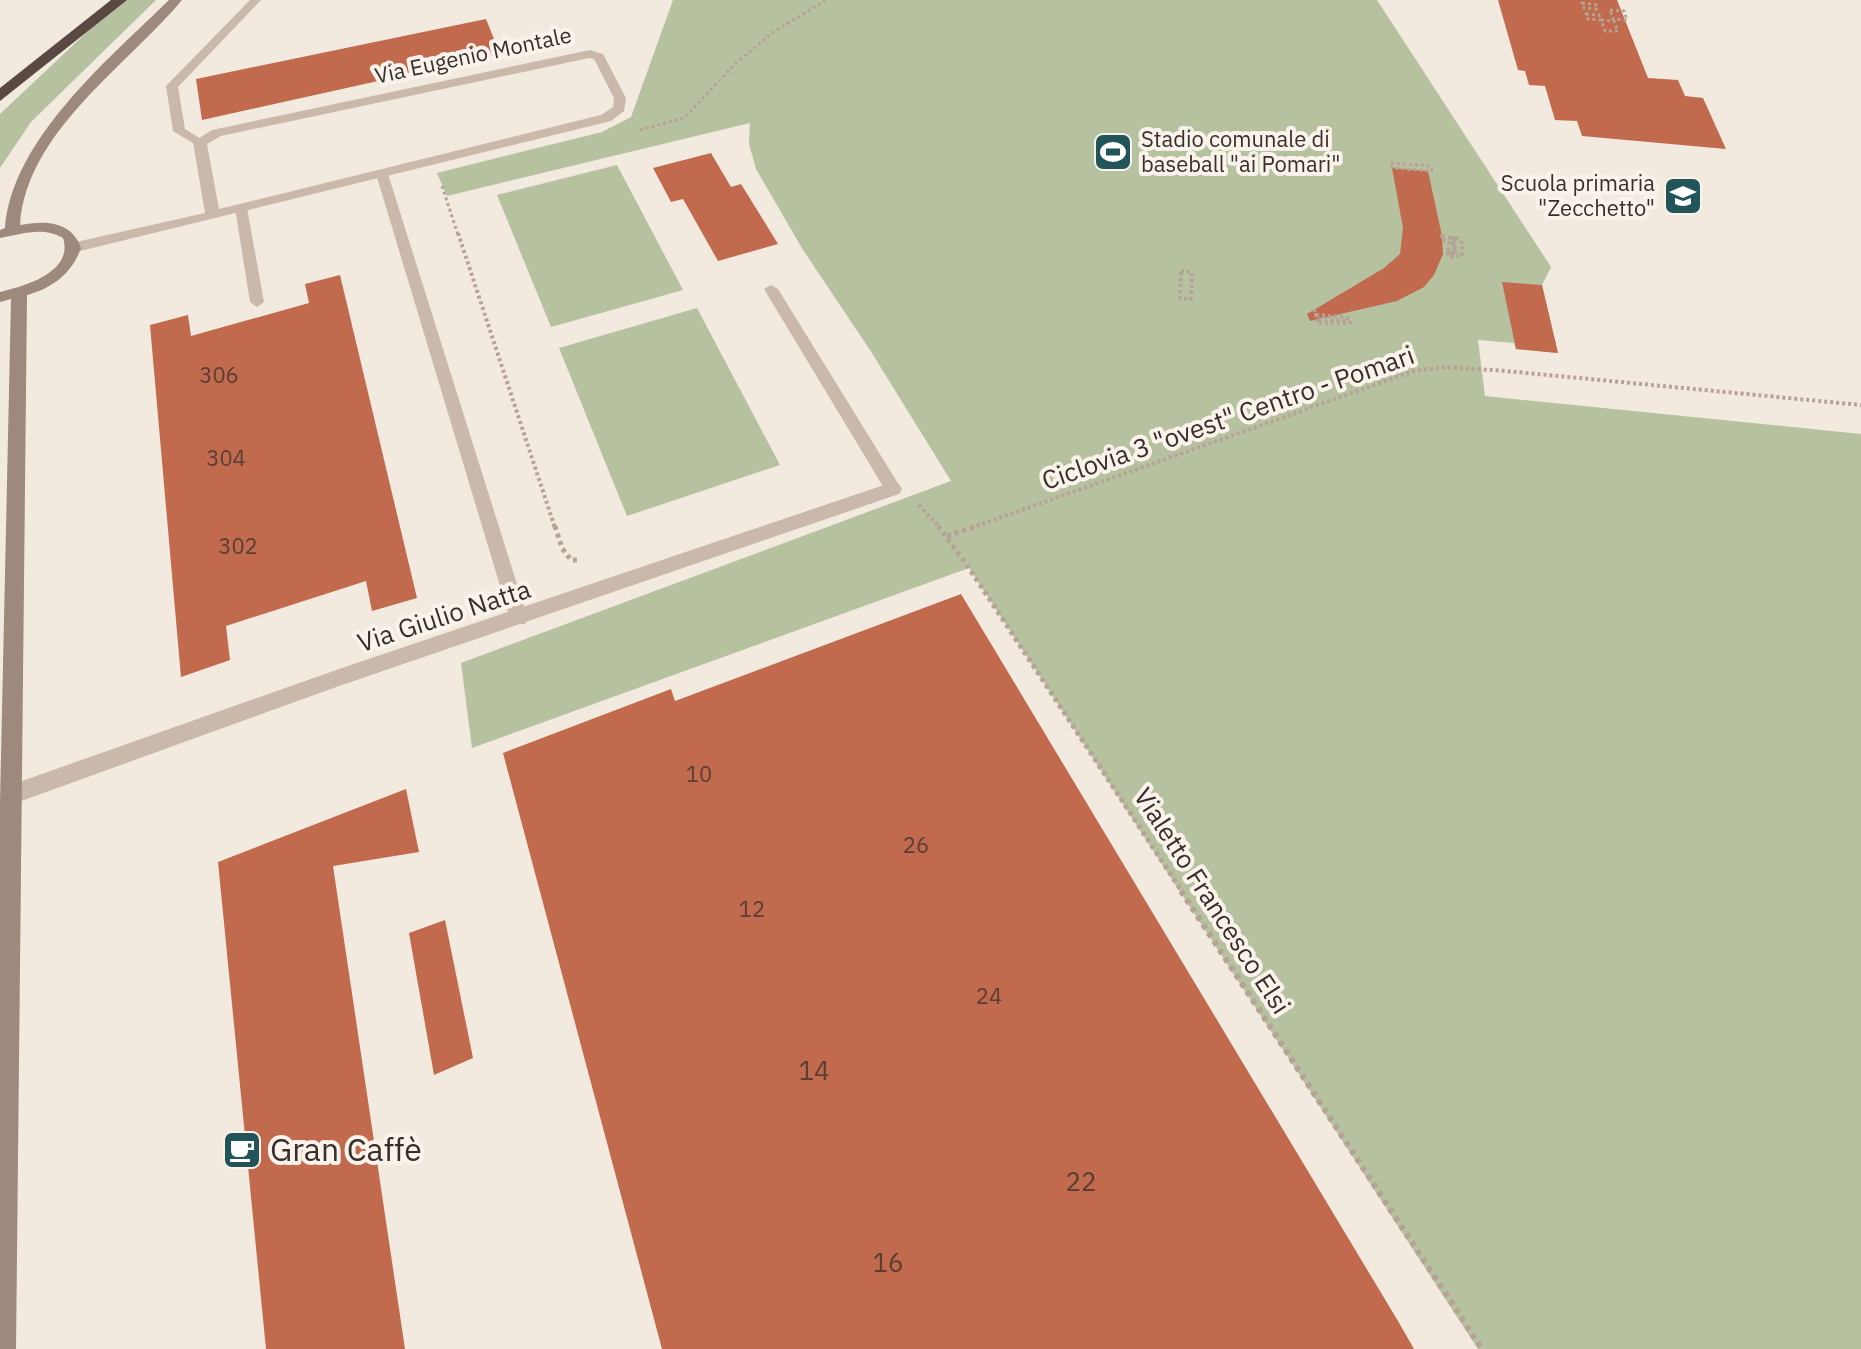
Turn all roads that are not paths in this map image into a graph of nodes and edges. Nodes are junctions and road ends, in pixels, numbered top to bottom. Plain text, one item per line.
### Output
1 (120, 0) edge
2 (176, 0) edge
3 (256, 0) edge
4 (0, 96) edge
5 (200, 142) junction
6 (382, 174) junction
7 (241, 208) junction
8 (213, 216) junction
9 (6, 232) edge
10 (76, 247) junction
11 (771, 289) dead end
12 (10, 295) edge
13 (257, 302) dead end
14 (893, 489) joint
15 (519, 619) junction
16 (13, 794) junction
17 (3, 1072) edge
18 (2, 1349) edge

1 - 4 highway
2 - 9 street
3 - 5 lane
5 - 6 street, Via Eugenio Montale
5 - 8 street
6 - 7 street, Via Eugenio Montale
6 - 15 lane
7 - 8 street, Via Eugenio Montale
7 - 13 lane
8 - 10 street, Via Eugenio Montale
9 - 10 street
10 - 12 street
11 - 14 lane
12 - 16 street
14 - 15 street, Via Giulio Natta
15 - 16 street, Via Giulio Natta
16 - 17 street
17 - 18 street

